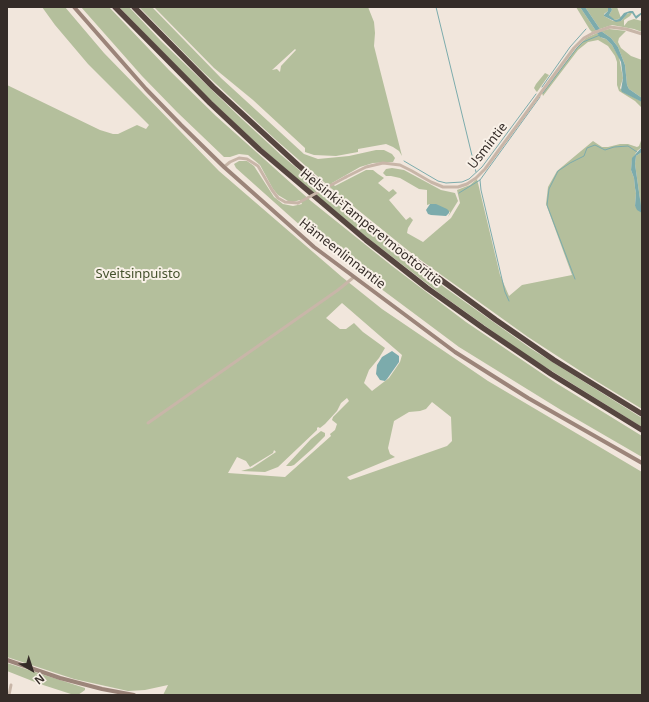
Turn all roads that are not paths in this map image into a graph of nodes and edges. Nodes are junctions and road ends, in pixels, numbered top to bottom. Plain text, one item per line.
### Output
1 (74, 7) edge
2 (115, 7) edge
3 (134, 7) edge
4 (642, 34) edge
5 (224, 167) junction
6 (354, 277) junction
7 (642, 414) edge
8 (148, 424) dead end
9 (642, 430) edge
10 (642, 462) edge
11 (7, 660) edge
12 (12, 685) dead end
13 (9, 695) edge
14 (134, 695) edge

1 - 5 main road, Hämeenlinnantie
2 - 9 highway, Helsinki-Tampere moottoritie
3 - 7 highway, Helsinki-Tampere moottoritie
4 - 5 street, Usmintie, bridge
5 - 6 main road, Hämeenlinnantie
6 - 8 street
6 - 10 main road, Hämeenlinnantie
11 - 14 main road
12 - 13 street

